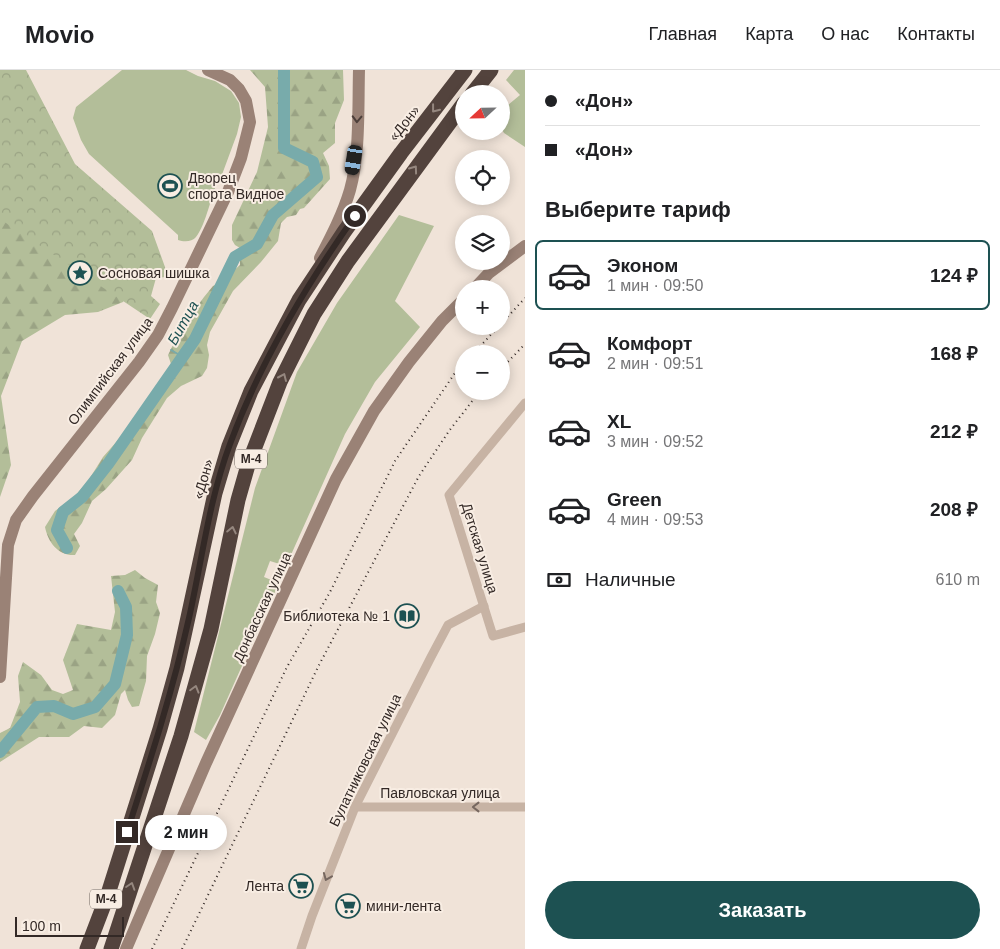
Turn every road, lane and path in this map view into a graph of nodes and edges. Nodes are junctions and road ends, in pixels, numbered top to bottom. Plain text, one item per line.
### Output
1 (208, 70) edge
2 (359, 70) edge
3 (465, 70) edge
4 (491, 70) edge
5 (479, 85) edge
6 (455, 116) edge
7 (525, 246) edge
8 (483, 280) edge
9 (299, 300) junction
10 (455, 309) edge
11 (525, 403) edge
12 (484, 606) junction
13 (525, 627) edge
14 (0, 677) edge
15 (355, 807) junction
16 (525, 807) edge
17 (87, 949) edge
18 (111, 949) edge
19 (126, 949) edge
20 (301, 949) edge

1 - 14 street, Олимпийская улица
2 -> 9 street
3 -> 9 highway, «Дон» / М-4
4 - 5 highway
18 -> 6 highway, М-4
7 - 8 street
9 - 17 highway, «Дон» / М-4
10 - 19 street, Донбасская улица
11 - 12 street, Детская улица
12 - 13 street, Детская улица
12 - 15 street, Булатниковская улица
16 -> 15 street, Павловская улица
15 -> 20 street, Булатниковская улица

